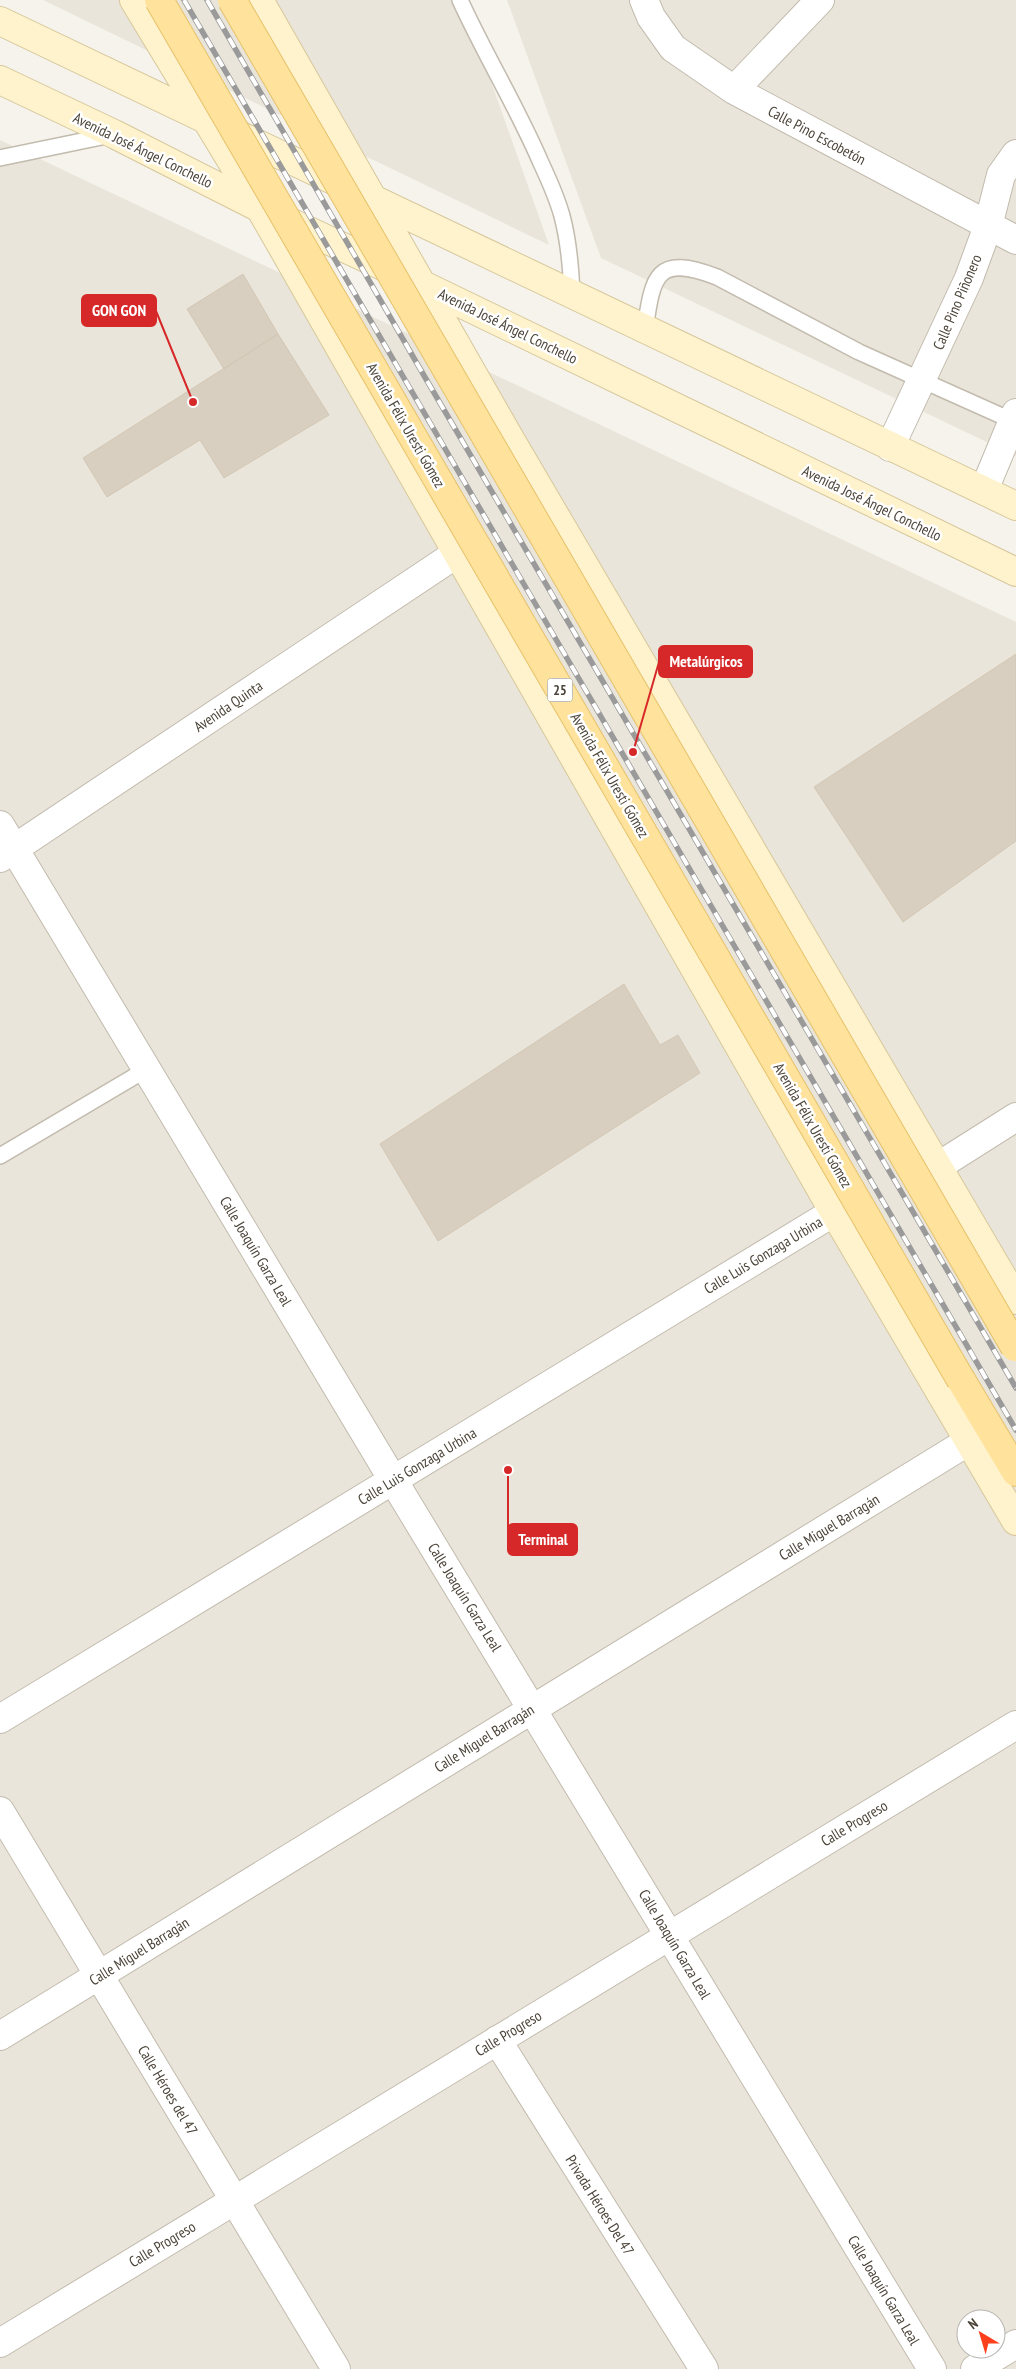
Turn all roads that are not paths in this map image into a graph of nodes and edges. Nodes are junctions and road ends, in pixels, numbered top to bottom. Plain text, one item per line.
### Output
1 (134, 0) edge
2 (159, 0) edge
3 (232, 0) edge
4 (259, 0) edge
5 (460, 0) edge
6 (644, 0) edge
7 (820, 0) edge
8 (0, 21) edge
9 (0, 80) edge
10 (734, 90) junction
11 (208, 120) junction
12 (114, 134) junction
13 (1016, 154) edge
14 (0, 158) edge
15 (371, 198) junction
16 (260, 208) junction
17 (988, 226) junction
18 (1016, 240) edge
19 (422, 284) junction
20 (572, 294) junction
21 (645, 329) junction
22 (922, 381) junction
23 (1014, 417) edge
24 (890, 447) junction
25 (984, 490) junction
26 (1016, 506) edge
27 (456, 554) junction
28 (1016, 572) edge
29 (0, 825) edge
30 (7, 853) edge
31 (147, 1069) junction
32 (1016, 1117) edge
33 (0, 1156) edge
34 (937, 1167) junction
35 (834, 1212) junction
36 (1016, 1300) edge
37 (1015, 1349) edge
38 (969, 1442) junction
39 (1016, 1472) edge
40 (393, 1480) junction
41 (1016, 1521) edge
42 (534, 1708) junction
43 (0, 1719) edge
44 (1016, 1725) edge
45 (0, 1811) edge
46 (670, 1935) junction
47 (99, 1975) junction
48 (0, 2036) edge
49 (497, 2040) junction
50 (235, 2200) junction
51 (0, 2342) edge
52 (1016, 2344) edge
53 (336, 2369) edge
54 (704, 2369) edge
55 (932, 2369) edge
56 (974, 2369) edge

1 - 11 street, 25
2 - 39 main road, Avenida Félix Uresti Gómez / 25, bridge
3 - 37 main road, bridge
4 - 15 street
5 - 20 lane
6 - 10 street, Calle Pino Escobetón
7 - 10 street
8 - 11 street
9 - 12 street, Avenida José Ángel Conchello
10 - 17 street, Calle Pino Escobetón
11 - 15 street
11 - 16 street, 25
12 - 14 lane
12 - 16 street, Avenida José Ángel Conchello
13 - 17 street, Calle Pino Piñonero
15 - 19 street
15 - 20 street
16 - 19 street, Avenida José Ángel Conchello
16 - 27 street, 25
17 - 18 street, Calle Pino Escobetón
17 - 22 street, Calle Pino Piñonero
19 - 28 street, Avenida José Ángel Conchello
19 - 34 street
20 - 21 street
21 - 22 lane
21 - 24 street
22 - 23 lane
22 - 24 street, Calle Pino Piñonero
23 - 25 street
24 - 25 street
25 - 26 street
27 - 30 street, Avenida Quinta
27 - 35 street, 25
29 - 30 street, Calle Joaquín Garza Leal
30 - 31 street, Calle Joaquín Garza Leal
31 - 33 lane
31 - 40 street, Calle Joaquín Garza Leal
32 - 34 street
34 - 36 street
35 - 38 street, 25
35 - 40 street, Calle Luis Gonzaga Urbina
38 - 41 street, 25
38 - 42 street, Calle Miguel Barragán
40 - 42 street, Calle Joaquín Garza Leal
40 - 43 street, Calle Luis Gonzaga Urbina
42 - 46 street, Calle Joaquín Garza Leal
42 - 47 street, Calle Miguel Barragán
44 - 46 street, Calle Progreso
45 - 47 street, Calle Héroes del 47
46 - 49 street, Calle Progreso
46 - 55 street, Calle Joaquín Garza Leal
47 - 48 street, Calle Miguel Barragán
47 - 50 street, Calle Héroes del 47
49 - 50 street, Calle Progreso
49 - 54 street, Privada Héroes Del 47
50 - 51 street, Calle Progreso
50 - 53 street, Calle Héroes del 47
52 - 56 street

